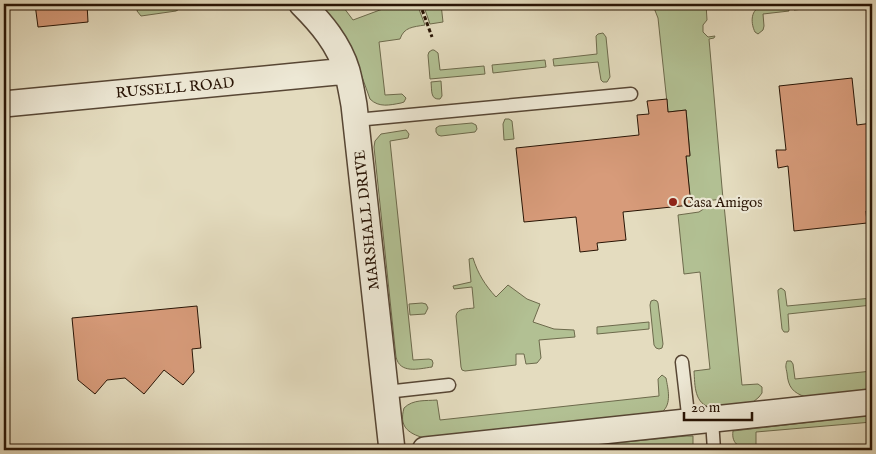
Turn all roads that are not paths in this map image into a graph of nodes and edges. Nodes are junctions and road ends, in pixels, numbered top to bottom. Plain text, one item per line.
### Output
1 (302, 4) edge
2 (347, 71) junction
3 (631, 94) dead end
4 (4, 104) edge
5 (356, 120) junction
6 (682, 362) dead end
7 (449, 385) dead end
8 (386, 392) junction
9 (872, 402) edge
10 (700, 422) junction
11 (392, 450) edge
12 (425, 450) edge
13 (714, 450) edge

1 - 2 street, MARSHALL DRIVE
2 - 4 street, RUSSELL ROAD
2 - 5 street, MARSHALL DRIVE
3 - 5 lane
5 - 8 street, MARSHALL DRIVE
6 - 10 lane
7 - 8 lane
8 - 11 street, MARSHALL DRIVE
9 - 10 street
10 - 12 street
10 - 13 lane

